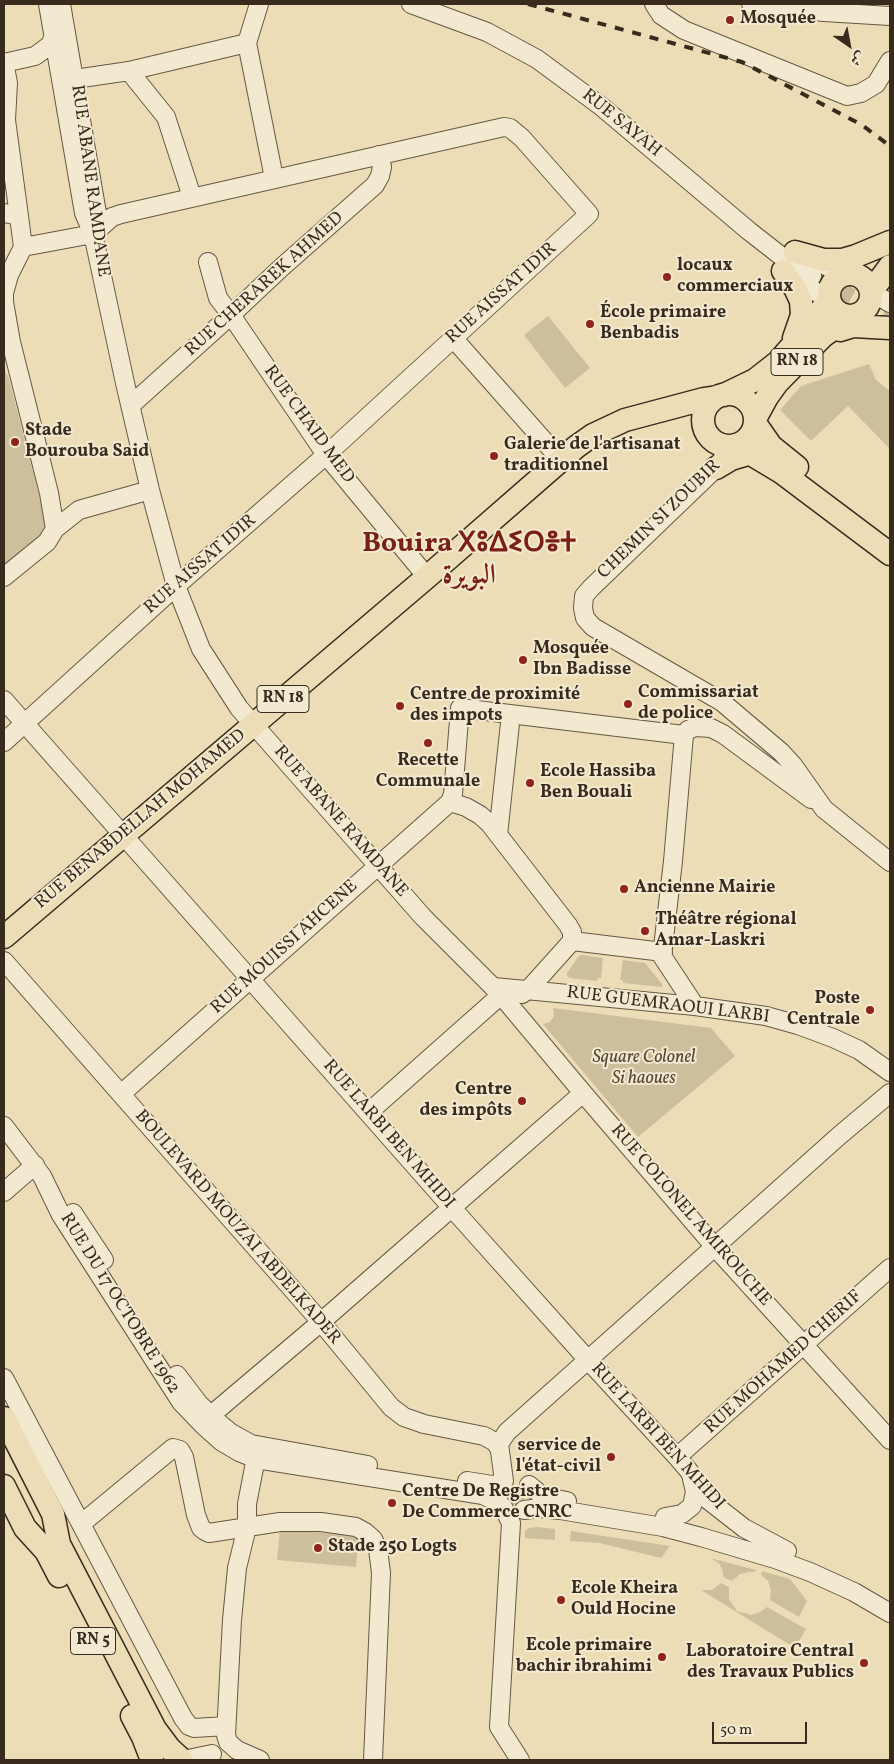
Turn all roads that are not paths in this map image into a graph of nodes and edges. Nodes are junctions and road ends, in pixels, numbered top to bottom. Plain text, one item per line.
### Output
1 (48, 4) edge
2 (61, 4) edge
3 (259, 4) edge
4 (411, 4) edge
5 (654, 4) edge
6 (751, 4) edge
7 (803, 6) edge
8 (890, 16) edge
9 (54, 36) junction
10 (247, 43) junction
11 (35, 56) junction
12 (890, 61) edge
13 (4, 62) edge
14 (59, 67) junction
15 (129, 71) junction
16 (75, 79) junction
17 (379, 155) junction
18 (670, 164) junction
19 (274, 178) junction
20 (192, 197) junction
21 (11, 215) edge
22 (101, 222) junction
23 (890, 243) edge
24 (23, 247) junction
25 (795, 252) junction
26 (208, 262) dead end
27 (890, 266) edge
28 (783, 271) junction
29 (852, 273) junction
30 (812, 276) tunnel mouth
31 (871, 292) junction
32 (829, 300) junction
33 (890, 303) edge
34 (231, 315) junction
35 (851, 316) junction
36 (890, 327) edge
37 (823, 336) junction
38 (453, 338) junction
39 (793, 345) junction
40 (721, 396) junction
41 (130, 405) junction
42 (626, 420) junction
43 (755, 421) junction
44 (707, 432) junction
45 (740, 448) junction
46 (326, 455) junction
47 (561, 460) junction
48 (716, 468) joint
49 (150, 490) junction
50 (56, 529) junction
51 (890, 537) edge
52 (890, 554) edge
53 (4, 577) edge
54 (427, 577) junction
55 (176, 586) junction
56 (4, 700) edge
57 (511, 714) junction
58 (24, 724) junction
59 (253, 724) junction
60 (683, 737) junction
61 (4, 742) edge
62 (450, 802) junction
63 (824, 809) junction
64 (124, 835) junction
65 (498, 835) junction
66 (890, 862) edge
67 (378, 865) junction
68 (4, 937) edge
69 (572, 941) junction
70 (663, 952) junction
71 (4, 961) edge
72 (250, 979) junction
73 (529, 990) junction
74 (498, 991) junction
75 (695, 1006) junction
76 (519, 1016) junction
77 (890, 1072) edge
78 (583, 1093) junction
79 (890, 1093) edge
80 (121, 1094) junction
81 (369, 1112) junction
82 (4, 1126) edge
83 (38, 1170) junction
84 (4, 1192) edge
85 (452, 1208) junction
86 (714, 1246) junction
87 (890, 1268) edge
88 (321, 1322) junction
89 (803, 1346) junction
90 (588, 1360) junction
91 (4, 1378) edge
92 (4, 1418) edge
93 (207, 1421) junction
94 (890, 1440) edge
95 (502, 1447) junction
96 (4, 1451) edge
97 (257, 1453) junction
98 (677, 1457) junction
99 (692, 1478) junction
100 (514, 1482) junction
101 (479, 1483) junction
102 (4, 1486) edge
103 (501, 1505) junction
104 (518, 1515) junction
105 (665, 1516) junction
106 (81, 1524) junction
107 (246, 1527) junction
108 (44, 1539) junction
109 (787, 1551) junction
110 (890, 1600) edge
111 (890, 1613) edge
112 (227, 1734) junction
113 (209, 1757) edge
114 (152, 1760) edge
115 (177, 1760) edge
116 (260, 1760) edge
117 (373, 1760) edge
118 (520, 1760) edge

1 - 9 street
2 - 16 street, RUE ABANE RAMDANE
3 - 10 street
4 - 18 street, RUE SAYAH
5 - 12 street
6 - 7 street
7 - 8 street
9 - 11 street
9 - 14 street
10 - 15 street
10 - 19 street
11 - 13 street
11 - 14 street
13 - 21 street
14 - 22 street
15 - 16 street
15 - 20 street
16 - 22 street, RUE ABANE RAMDANE
17 - 19 street, RUE AISSAT IDIR
17 - 34 street, RUE CHERAREK AHMED
17 - 38 street, RUE AISSAT IDIR
18 - 25 street
18 - 28 street
18 - 30 street, RUE SAYAH
19 - 20 street, RUE AISSAT IDIR
20 - 22 street, RUE AISSAT IDIR
21 - 24 street
22 - 24 street, RUE AISSAT IDIR
22 - 41 street, RUE ABANE RAMDANE
23 - 25 main road
23 - 29 main road
24 - 50 street
25 - 29 street
26 - 34 street, RUE CHAID MED
27 - 31 main road
28 - 32 street
28 - 39 main road
29 - 31 main road
29 - 32 main road
31 - 33 street
31 - 35 main road
32 - 35 main road
32 - 39 main road
34 - 41 street, RUE CHERAREK AHMED
34 - 46 street, RUE CHAID MED
35 - 36 street
35 - 37 main road, RN 18
36 - 37 main road
37 - 43 main road, RN 18
38 - 46 street, RUE AISSAT IDIR
38 - 47 street
39 - 40 main road, RN 18
40 - 42 main road, RUE BENABDELLAH MOHAMED / RN 18
40 - 43 main road
40 - 44 main road
41 - 49 street, RUE ABANE RAMDANE
42 - 44 main road, RUE BENABDELLAH MOHAMED / RN 18
42 - 47 main road, RUE BENABDELLAH MOHAMED / RN 18
43 - 45 main road
43 - 51 main road
44 - 45 main road
45 - 48 main road
45 - 52 main road
46 - 54 street, RUE CHAID MED
46 - 55 street, RUE AISSAT IDIR
47 - 54 main road, RUE BENABDELLAH MOHAMED / RN 18
48 - 63 street, CHEMIN SI ZOUBIR
49 - 50 street
49 - 55 street, RUE ABANE RAMDANE
50 - 53 street
54 - 59 main road, RUE BENABDELLAH MOHAMED / RN 18
55 - 58 street, RUE AISSAT IDIR
55 - 59 street, RUE ABANE RAMDANE
56 - 58 street, RUE LARBI BEN MHIDI
57 - 60 street
57 - 62 street
57 - 65 street
58 - 61 street, RUE AISSAT IDIR
58 - 64 street, RUE LARBI BEN MHIDI
59 - 64 main road, RUE BENABDELLAH MOHAMED / RN 18
59 - 67 street, RUE ABANE RAMDANE
60 - 63 street
60 - 70 street
62 - 65 street
62 - 67 street, RUE MOUISSI AHCENE
63 - 66 street, CHEMIN SI ZOUBIR
64 - 68 main road, RUE BENABDELLAH MOHAMED / RN 18
64 - 72 street, RUE LARBI BEN MHIDI
65 - 69 street
67 - 72 street, RUE MOUISSI AHCENE
67 - 74 street, RUE ABANE RAMDANE
69 - 70 street
69 - 73 street
70 - 75 street
71 - 80 street, BOULEVARD MOUZAI ABDELKADER
72 - 80 street, RUE MOUISSI AHCENE
72 - 81 street, RUE LARBI BEN MHIDI
73 - 74 street, RUE GUEMRAOUI LARBI
73 - 75 street, RUE GUEMRAOUI LARBI
73 - 76 street
74 - 76 street, RUE COLONEL AMIROUCHE
74 - 81 street
75 - 77 street, RUE GUEMRAOUI LARBI
76 - 78 street, RUE COLONEL AMIROUCHE
78 - 85 street
78 - 86 street, RUE COLONEL AMIROUCHE
79 - 86 street
80 - 88 street, BOULEVARD MOUZAI ABDELKADER
81 - 85 street, RUE LARBI BEN MHIDI
82 - 83 street, RUE DU 17 OCTOBRE 1962
83 - 84 street
83 - 93 street, RUE DU 17 OCTOBRE 1962
85 - 88 street
85 - 90 street, RUE LARBI BEN MHIDI
86 - 89 street, RUE COLONEL AMIROUCHE
86 - 90 street
87 - 89 street, RUE MOHAMED CHERIF
88 - 93 street
88 - 95 street, BOULEVARD MOUZAI ABDELKADER
89 - 94 street, RUE COLONEL AMIROUCHE
89 - 98 street, RUE MOHAMED CHERIF
90 - 95 street
90 - 98 street, RUE LARBI BEN MHIDI
91 - 106 street
92 - 108 main road
93 - 97 street, RUE DU 17 OCTOBRE 1962
95 - 100 street, BOULEVARD MOUZAI ABDELKADER
95 - 101 street
96 - 108 main road, RN 5
97 - 101 street
97 - 103 street
97 - 107 street
98 - 99 street, RUE LARBI BEN MHIDI
99 - 105 street
99 - 109 street, RUE LARBI BEN MHIDI
100 - 101 street
100 - 103 street
100 - 104 street
100 - 105 street, BOULEVARD MOUZAI ABDELKADER
102 - 108 main road
103 - 104 street
104 - 111 street
104 - 118 street
105 - 109 street, BOULEVARD MOUZAI ABDELKADER
106 - 107 street
106 - 112 street
107 - 112 street
107 - 117 street
108 - 114 main road, RN 5
108 - 115 main road, RN 5
109 - 110 street
112 - 113 street
112 - 116 street
113 - 115 street

